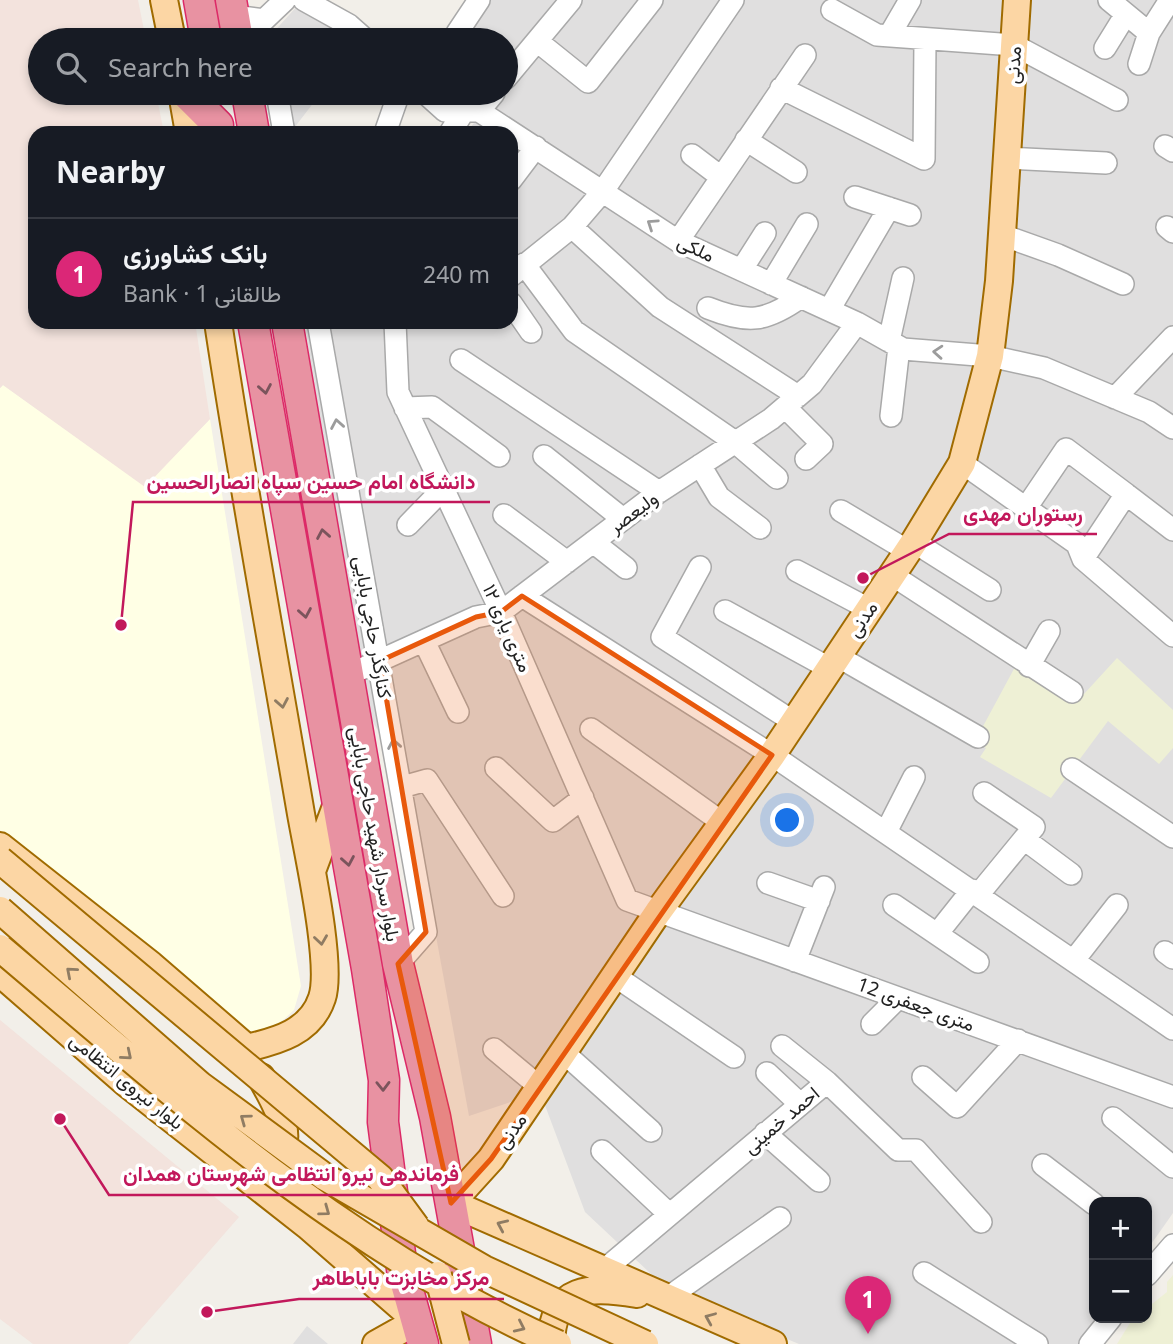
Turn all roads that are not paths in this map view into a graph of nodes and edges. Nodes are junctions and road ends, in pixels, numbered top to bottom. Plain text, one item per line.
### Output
1 (164, 0) edge
2 (199, 0) edge
3 (285, 0) edge
4 (304, 0) edge
5 (479, 0) edge
6 (570, 0) edge
7 (652, 0) edge
8 (733, 0) edge
9 (910, 0) edge
10 (1017, 0) edge
11 (1109, 0) edge
12 (1170, 0) edge
13 (832, 10) dead end
14 (1126, 14) junction
15 (234, 19) edge
16 (170, 28) edge
17 (204, 28) edge
18 (260, 28) edge
19 (267, 28) edge
20 (353, 28) edge
21 (460, 28) edge
22 (1149, 33) junction
23 (889, 36) junction
24 (537, 40) junction
25 (925, 40) junction
26 (1014, 45) junction
27 (1105, 48) dead end
28 (805, 55) dead end
29 (518, 63) edge
30 (1139, 64) dead end
31 (781, 88) junction
32 (1117, 100) dead end
33 (185, 105) edge
34 (195, 105) edge
35 (215, 105) edge
36 (249, 105) edge
37 (279, 105) edge
38 (394, 105) edge
39 (438, 105) edge
40 (479, 105) edge
41 (472, 111) junction
42 (187, 126) edge
43 (215, 126) edge
44 (218, 126) edge
45 (253, 126) edge
46 (283, 126) edge
47 (387, 126) edge
48 (457, 126) edge
49 (499, 126) edge
50 (518, 137) edge
51 (746, 140) junction
52 (536, 147) junction
53 (692, 155) dead end
54 (1007, 158) junction
55 (1106, 163) dead end
56 (518, 171) edge
57 (796, 172) dead end
58 (721, 177) junction
59 (603, 191) junction
60 (855, 197) dead end
61 (889, 208) junction
62 (910, 215) dead end
63 (807, 224) dead end
64 (572, 226) junction
65 (765, 233) dead end
66 (1002, 235) junction
67 (678, 241) junction
68 (742, 269) junction
69 (518, 270) edge
70 (903, 278) dead end
71 (771, 284) junction
72 (1123, 284) dead end
73 (801, 297) junction
74 (708, 308) dead end
75 (829, 310) junction
76 (518, 313) edge
77 (857, 323) junction
78 (219, 329) edge
79 (254, 329) edge
80 (288, 329) edge
81 (319, 329) edge
82 (396, 329) edge
83 (531, 332) dead end
84 (1173, 337) edge
85 (894, 344) junction
86 (990, 356) junction
87 (461, 360) dead end
88 (1115, 398) junction
89 (792, 401) junction
90 (405, 408) junction
91 (891, 416) dead end
92 (1173, 428) edge
93 (735, 442) junction
94 (499, 456) dead end
95 (544, 456) dead end
96 (806, 459) dead end
97 (962, 463) junction
98 (700, 465) junction
99 (777, 478) dead end
100 (443, 489) junction
101 (1120, 491) junction
102 (659, 492) junction
103 (1026, 508) junction
104 (841, 511) dead end
105 (503, 514) dead end
106 (623, 519) junction
107 (408, 525) dead end
108 (760, 528) dead end
109 (1173, 530) edge
110 (593, 542) junction
111 (911, 546) junction
112 (1083, 559) junction
113 (566, 562) junction
114 (700, 567) dead end
115 (626, 568) dead end
116 (797, 571) dead end
117 (892, 575) junction
118 (990, 590) dead end
119 (522, 596) junction
120 (869, 609) junction
121 (725, 611) dead end
122 (501, 612) junction
123 (1049, 631) dead end
124 (1173, 636) edge
125 (424, 641) junction
126 (380, 661) junction
127 (833, 662) junction
128 (1029, 666) junction
129 (348, 675) junction
130 (1072, 692) dead end
131 (457, 712) dead end
132 (794, 722) junction
133 (592, 729) dead end
134 (978, 737) dead end
135 (360, 747) junction
136 (329, 751) junction
137 (772, 755) junction
138 (496, 768) dead end
139 (1072, 769) dead end
140 (914, 777) dead end
141 (401, 787) junction
142 (984, 793) dead end
143 (583, 798) junction
144 (338, 801) junction
145 (723, 823) junction
146 (886, 832) junction
147 (1173, 837) edge
148 (1024, 839) junction
149 (0, 846) edge
150 (0, 860) edge
151 (312, 873) junction
152 (1071, 874) dead end
153 (768, 883) dead end
154 (975, 892) junction
155 (503, 896) dead end
156 (894, 905) dead end
157 (1117, 905) dead end
158 (0, 910) edge
159 (659, 912) junction
160 (937, 934) junction
161 (0, 948) edge
162 (1074, 960) junction
163 (796, 961) junction
164 (978, 962) dead end
165 (398, 964) junction
166 (0, 973) edge
167 (615, 976) junction
168 (898, 998) junction
169 (872, 1024) dead end
170 (1173, 1029) edge
171 (1018, 1040) junction
172 (782, 1046) dead end
173 (247, 1048) junction
174 (494, 1049) dead end
175 (562, 1052) junction
176 (734, 1057) dead end
177 (767, 1073) dead end
178 (923, 1077) dead end
179 (827, 1082) junction
180 (541, 1088) junction
181 (1173, 1097) edge
182 (799, 1103) junction
183 (1113, 1118) dead end
184 (651, 1131) dead end
185 (765, 1133) junction
186 (603, 1151) dead end
187 (1043, 1165) dead end
188 (1173, 1167) edge
189 (247, 1177) junction
190 (819, 1181) dead end
191 (1089, 1200) edge
192 (451, 1203) junction
193 (669, 1214) junction
194 (780, 1218) dead end
195 (981, 1223) dead end
196 (1161, 1249) edge
197 (1152, 1266) edge
198 (604, 1270) junction
199 (924, 1273) dead end
200 (666, 1299) junction
201 (1107, 1323) edge
202 (420, 1332) edge
203 (376, 1344) edge
204 (456, 1344) edge
205 (477, 1344) edge
206 (551, 1344) edge
207 (558, 1344) edge
208 (645, 1344) edge
209 (773, 1344) edge
210 (1037, 1344) edge
211 (1090, 1344) edge

1 - 16 main road
2 - 17 highway
3 - 19 street
4 - 20 street
5 - 21 street
6 - 24 street
7 - 24 street
8 - 59 street
9 - 23 street
10 - 26 main road, مدنی
11 - 14 street
12 - 22 street
13 - 23 street
14 - 22 street
14 - 27 street
15 - 18 street
22 - 30 street
23 - 25 street
24 - 29 street
25 - 26 street
25 - 31 street
26 - 32 street
26 - 54 main road, مدنی
28 - 31 street
31 - 51 street
33 - 42 main road
34 - 43 highway
35 - 44 highway
36 - 45 highway
37 - 46 street
38 - 47 street
39 - 41 street, ملکی
40 - 41 street
41 - 48 street
41 - 49 street, ملکی
50 - 52 street, ملکی
51 - 57 street
51 - 58 street
52 - 56 street
52 - 59 street, ملکی
53 - 58 street
54 - 55 street
54 - 66 main road, مدنی
58 - 67 street
59 - 64 street
67 -> 59 street, ملکی
60 - 61 street
61 - 62 street
61 - 75 street
63 - 71 street
64 - 69 street
64 - 89 street
65 - 68 street
66 - 72 street
66 - 86 main road, مدنی
67 - 68 street, ملکی
68 - 71 street, ملکی
69 - 93 street
70 - 85 street
71 - 73 street, ملکی
73 - 74 street
73 - 75 street, ملکی
75 - 77 street, ملکی
76 - 83 street
77 - 85 street, ملکی
77 - 89 street, ولیعصر
78 -> 151 main road
79 -> 136 highway, بلوار سردار شهید حاجی بابایی
129 -> 80 highway, بلوار سردار شهید حاجی بابایی
126 -> 81 street, کنارگذر حاجی بابایی
82 - 90 street, ۱۲ متری یاری
84 - 88 street
86 -> 85 street, ملکی
85 - 91 street
86 - 88 street, ملکی
86 - 97 main road, مدنی
87 - 102 street
88 - 92 street, ملکی
89 - 93 street, ولیعصر
89 - 96 street
90 - 94 street
90 - 100 street, ۱۲ متری یاری
93 - 98 street, ولیعصر
93 - 99 street
95 - 106 street
97 - 103 street
97 - 111 main road, مدنی
98 - 102 street, ولیعصر
98 - 108 street
100 - 107 street
100 - 122 street, ۱۲ متری یاری
101 - 103 street
101 - 109 street
101 - 112 street
102 - 106 street, ولیعصر
103 - 112 street
104 - 111 street
105 - 113 street
106 - 110 street, ولیعصر
110 - 113 street, ولیعصر
110 - 115 street
111 - 117 main road, مدنی
111 - 118 street
112 - 124 street
113 - 119 street, ولیعصر
114 - 132 street
116 - 120 street
117 - 120 main road, مدنی
117 - 128 street
119 - 122 street, ولیعصر
119 - 137 street
120 - 127 main road, مدنی
121 - 127 street
122 - 125 street, ولیعصر
122 - 143 street, ۱۲ متری یاری
123 - 128 street
125 - 126 street, ولیعصر
125 - 131 street
126 - 129 street, ولیعصر
141 -> 126 street, کنارگذر حاجی بابایی
127 - 132 main road, مدنی
127 - 134 street
128 - 130 street
129 - 135 highway, بلوار سردار شهید حاجی بابایی
132 - 137 main road, مدنی
133 - 145 street
135 - 136 highway
135 - 165 highway, بلوار سردار شهید حاجی بابایی
136 - 144 highway, بلوار سردار شهید حاجی بابایی
137 - 145 main road, مدنی
137 - 146 street
138 - 143 street
139 - 147 street
140 - 146 street
141 - 155 street
141 - 165 street, کنارگذر حاجی بابایی
142 - 148 street
143 - 159 street, ۱۲ متری یاری
144 - 151 main road
144 -> 202 highway, بلوار سردار شهید حاجی بابایی
145 - 159 main road, مدنی
146 - 154 street
148 - 152 street
148 - 154 street
149 - 173 main road
150 - 204 main road, bridge
151 -> 173 main road
153 - 163 street
154 - 160 street
154 - 162 street
156 - 160 street
157 - 162 street
208 -> 158 main road, bridge
159 - 163 street, 12 متری جعفری
159 - 167 main road, مدنی
160 - 164 street
161 -> 207 main road, bridge
162 - 170 street
163 - 168 street, 12 متری جعفری
165 - 192 highway, بلوار سردار شهید حاجی بابایی
166 - 189 main road, بلوار نیروی انتظامی
167 - 175 main road, مدنی
167 - 176 street
168 - 169 street
168 - 171 street, 12 متری جعفری
171 - 178 street
171 - 181 street, 12 متری جعفری
172 - 179 street
173 - 189 main road
174 - 180 street
175 - 180 main road, مدنی
175 - 184 street
177 - 182 street
179 - 182 street, احمد خمینی
179 - 195 street, احمد خمینی
180 - 192 main road, مدنی
182 - 185 street, احمد خمینی
183 - 188 street
185 - 190 street
185 - 193 street, احمد خمینی
186 - 193 street
187 - 191 street
189 - 202 main road, بلوار نیروی انتظامی
198 -> 192 main road
192 - 205 highway, بلوار سردار شهید حاجی بابایی
193 - 198 street, احمد خمینی
194 - 200 street
196 - 197 street
198 - 200 main road
199 - 210 street
200 - 206 main road
209 -> 200 main road
201 - 211 street
202 - 203 main road

